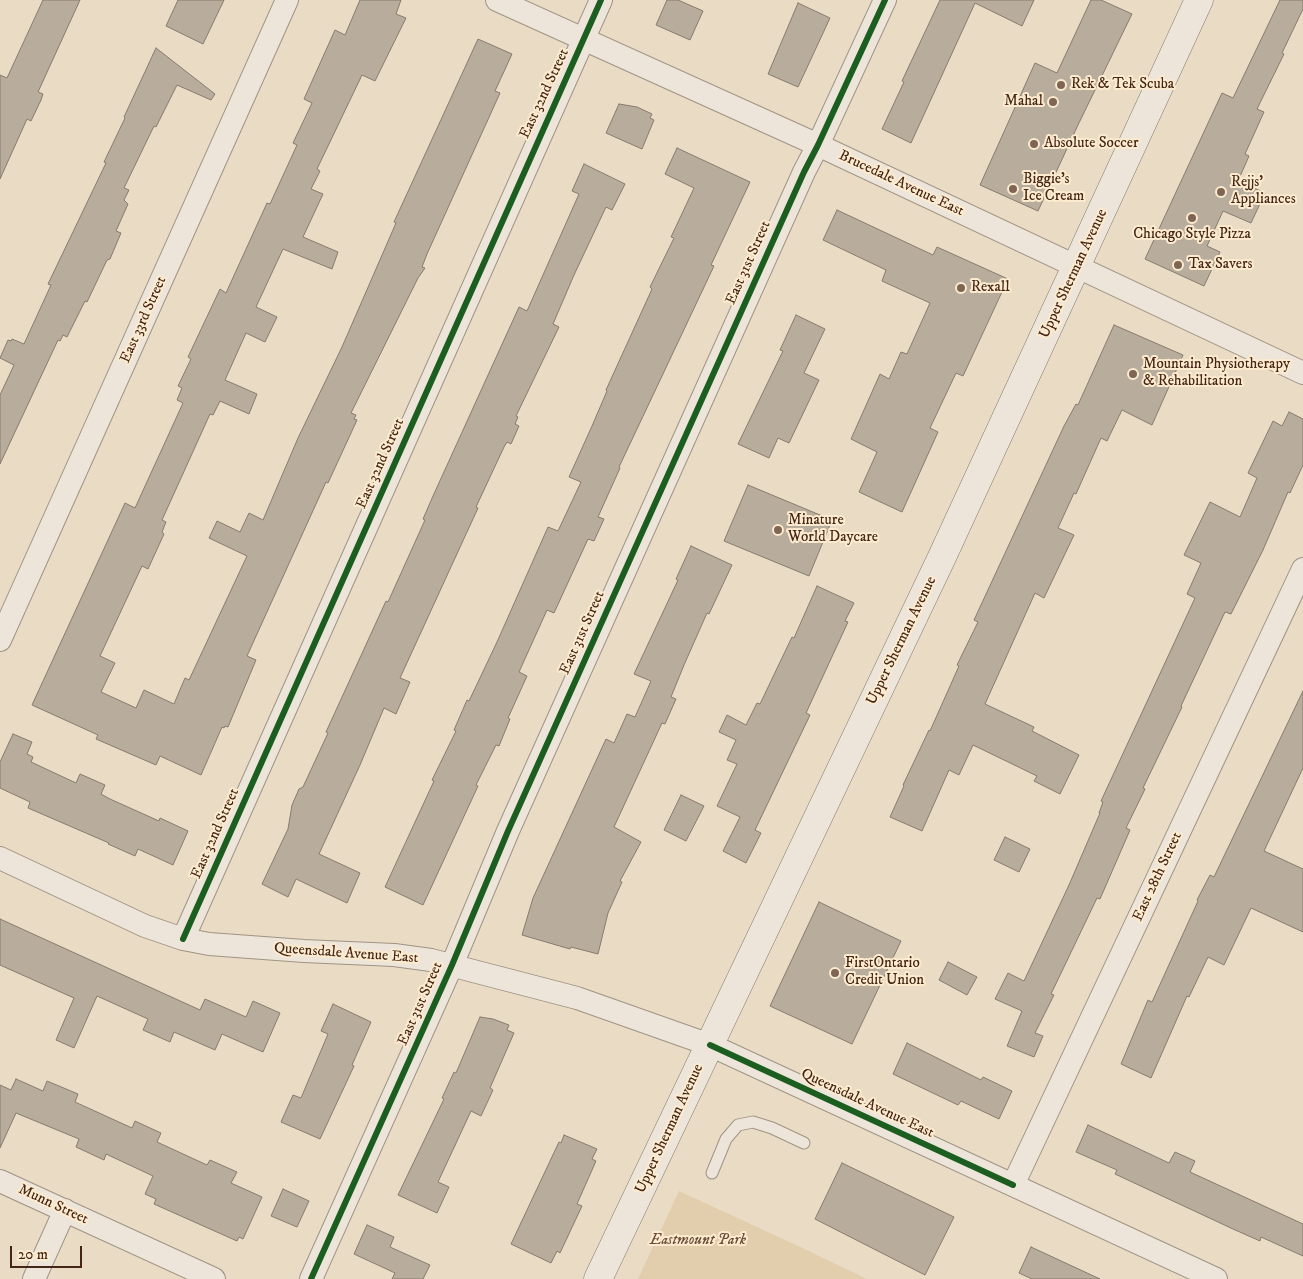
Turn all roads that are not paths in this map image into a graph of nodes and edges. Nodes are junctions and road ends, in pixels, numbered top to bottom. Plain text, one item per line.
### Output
1 (287, 0) edge
2 (496, 0) edge
3 (601, 0) edge
4 (885, 0) edge
5 (1200, 0) edge
6 (584, 40) junction
7 (818, 145) junction
8 (1077, 267) junction
9 (1303, 373) edge
10 (1303, 569) edge
11 (0, 640) edge
12 (0, 858) edge
13 (183, 939) junction
14 (452, 965) junction
15 (710, 1045) junction
16 (804, 1143) dead end
17 (712, 1172) dead end
18 (0, 1180) edge
19 (1013, 1185) junction
20 (65, 1210) junction
21 (34, 1279) edge
22 (214, 1279) edge
23 (311, 1279) edge
24 (598, 1279) edge
25 (1216, 1279) edge

1 - 11 street, East 33rd Street
2 - 6 street, Brucedale Avenue East
3 - 6 street, East 32nd Street
4 - 7 street, East 31st Street
5 - 8 main road, Upper Sherman Avenue
6 - 7 street, Brucedale Avenue East
6 - 13 street, East 32nd Street
7 - 8 street, Brucedale Avenue East
7 - 14 street, East 31st Street
8 - 9 street, Brucedale Avenue East
8 - 15 main road, Upper Sherman Avenue
10 - 19 street, East 28th Street
12 - 13 street, Queensdale Avenue East
13 - 14 street, Queensdale Avenue East
14 - 15 street, Queensdale Avenue East
14 - 23 street, East 31st Street
15 - 19 street, Queensdale Avenue East
15 - 24 main road, Upper Sherman Avenue
16 - 17 lane
18 - 20 street, Munn Street
19 - 25 street, Queensdale Avenue East
20 - 21 street
20 - 22 street, Munn Street

